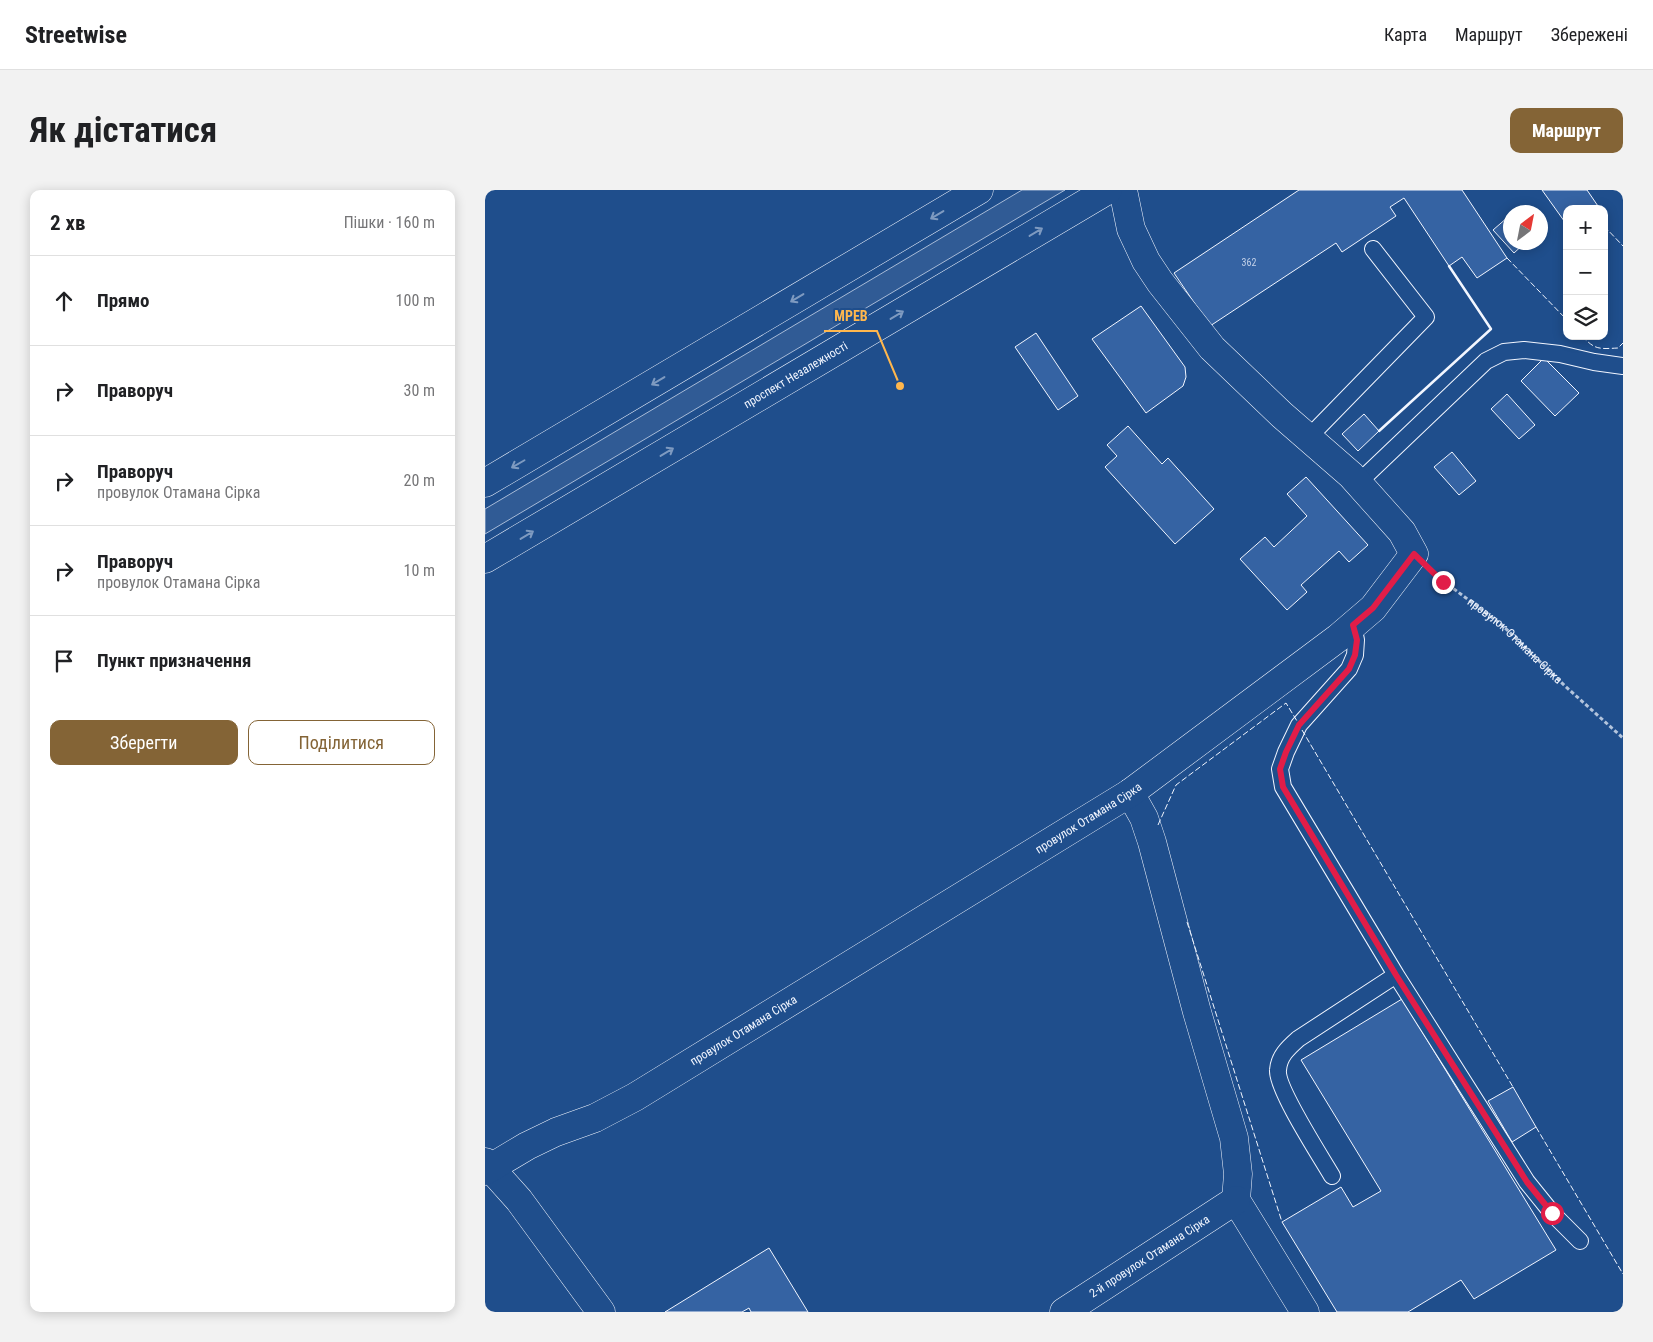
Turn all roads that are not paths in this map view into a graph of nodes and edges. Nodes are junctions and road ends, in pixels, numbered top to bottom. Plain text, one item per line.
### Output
1 (1108, 190) edge
2 (1123, 190) edge
3 (964, 194) edge
4 (1373, 249) dead end
5 (1623, 366) edge
6 (1308, 438) junction
7 (485, 483) edge
8 (1358, 483) junction
9 (485, 560) edge
10 (1353, 625) junction
11 (1130, 793) junction
12 (1396, 975) junction
13 (487, 1167) edge
14 (1332, 1176) dead end
15 (1236, 1200) junction
16 (1580, 1241) dead end
17 (601, 1312) edge
18 (1064, 1312) edge
19 (1305, 1312) edge

9 -> 1 street, проспект Незалежності
2 - 6 street
3 -> 7 street
4 - 6 lane
5 - 8 lane
6 - 8 street
8 - 10 street, провулок Отамана Сірка
10 - 11 street, провулок Отамана Сірка
10 - 12 lane
11 - 13 street, провулок Отамана Сірка
11 - 15 street
12 - 14 lane
12 - 16 lane
13 - 17 street
15 - 18 street, 2-й провулок Отамана Сірка
15 - 19 street

